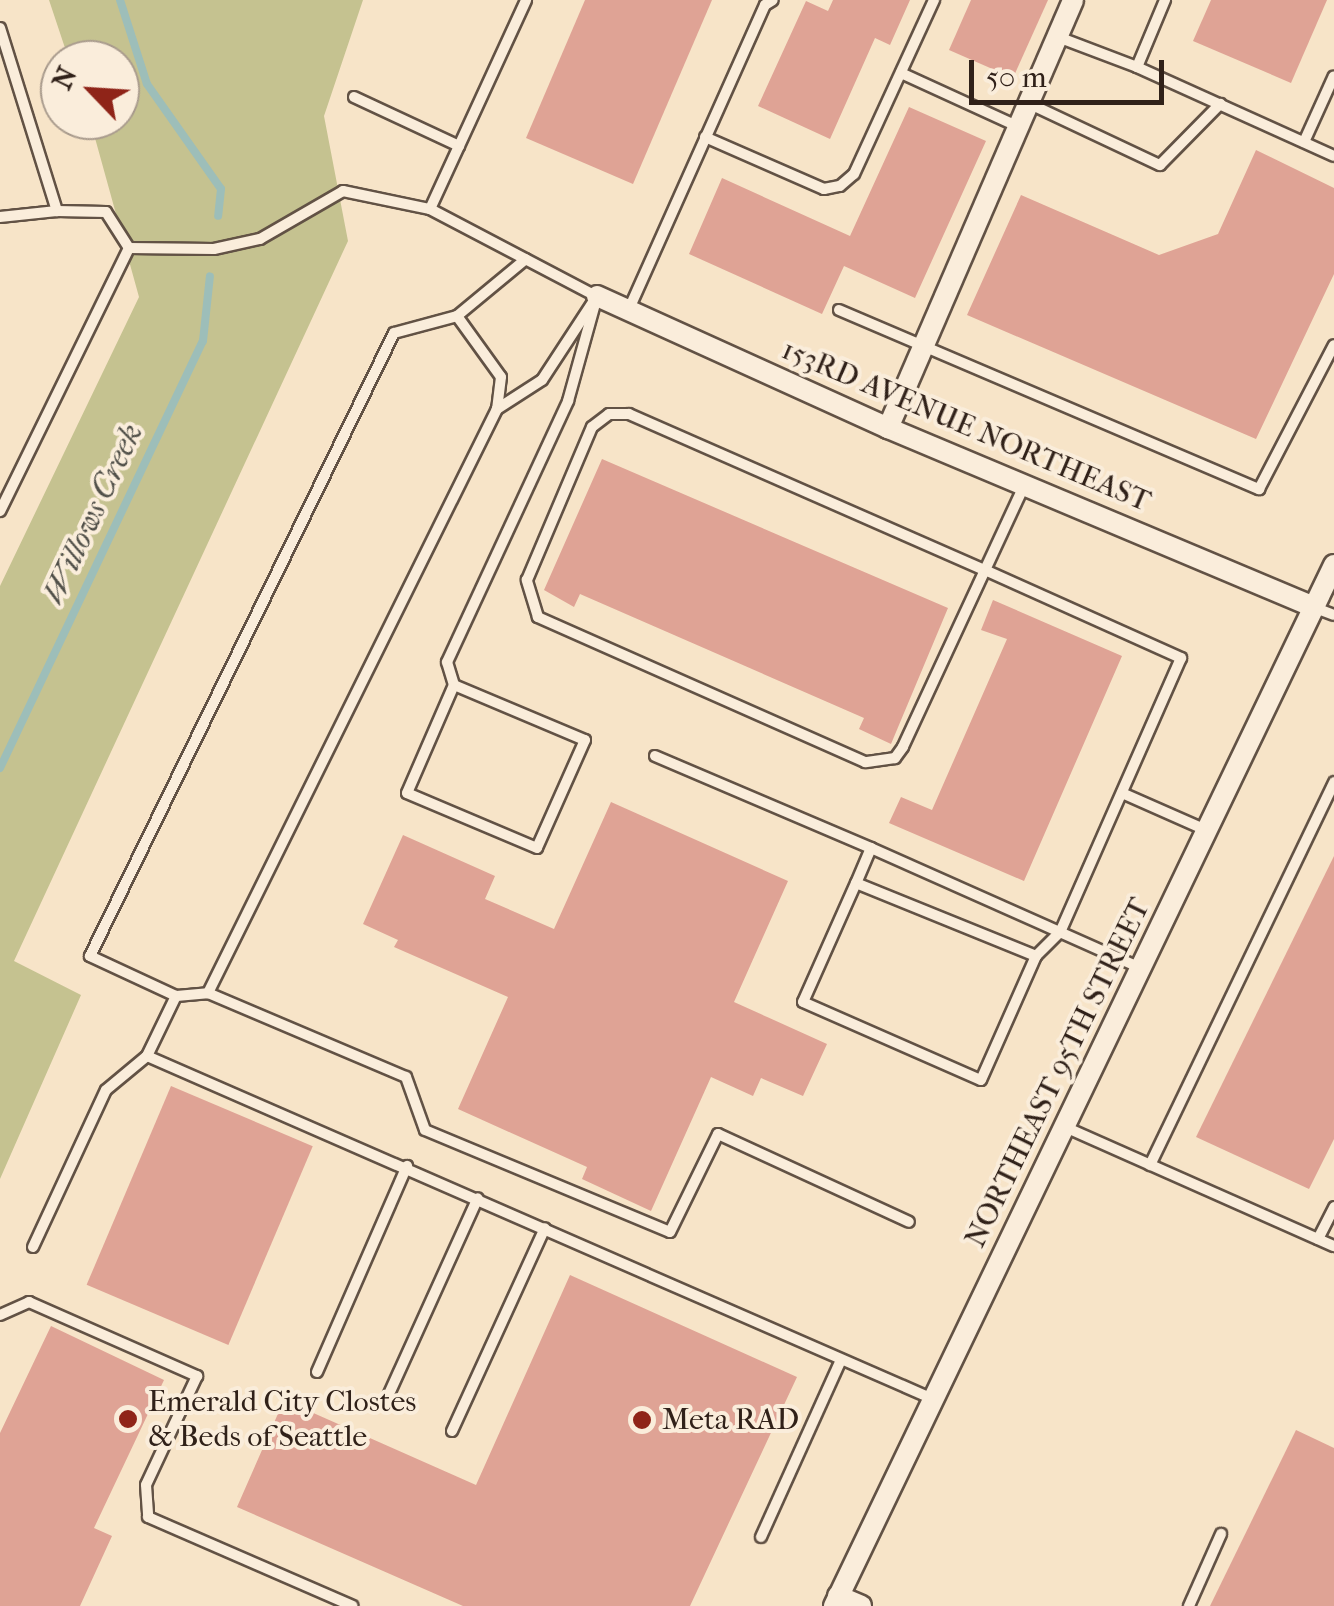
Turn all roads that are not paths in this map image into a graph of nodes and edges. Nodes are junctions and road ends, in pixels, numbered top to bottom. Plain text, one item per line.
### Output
1 (526, 0) edge
2 (934, 0) edge
3 (1073, 0) edge
4 (1166, 0) edge
5 (767, 2) edge
6 (0, 28) edge
7 (1056, 36) junction
8 (1137, 68) junction
9 (901, 72) junction
10 (1334, 76) edge
11 (354, 97) dead end
12 (1027, 103) junction
13 (1220, 104) junction
14 (1016, 126) junction
15 (705, 137) junction
16 (1304, 142) junction
17 (459, 146) junction
18 (1334, 156) edge
19 (430, 209) junction
20 (56, 211) junction
21 (0, 217) edge
22 (129, 248) junction
23 (526, 259) junction
24 (597, 296) junction
25 (628, 310) junction
26 (839, 310) dead end
27 (457, 316) junction
28 (924, 344) junction
29 (1334, 345) edge
30 (498, 408) junction
31 (888, 428) junction
32 (1024, 485) junction
33 (0, 511) edge
34 (1334, 564) edge
35 (985, 570) junction
36 (1313, 607) junction
37 (1334, 616) edge
38 (454, 685) junction
39 (655, 756) dead end
40 (1334, 782) edge
41 (1122, 793) junction
42 (1207, 831) junction
43 (872, 848) junction
44 (856, 883) junction
45 (1060, 932) junction
46 (1036, 956) junction
47 (1142, 968) junction
48 (208, 993) junction
49 (176, 996) junction
50 (147, 1056) junction
51 (1065, 1127) junction
52 (1150, 1164) junction
53 (407, 1166) junction
54 (478, 1198) junction
55 (1334, 1208) edge
56 (909, 1222) dead end
57 (545, 1228) junction
58 (1318, 1239) junction
59 (1334, 1246) edge
60 (32, 1247) dead end
61 (0, 1315) edge
62 (840, 1362) junction
63 (317, 1372) dead end
64 (388, 1396) dead end
65 (933, 1399) junction
66 (452, 1431) dead end
67 (1221, 1534) dead end
68 (761, 1537) dead end
69 (836, 1601) edge
70 (353, 1606) edge
71 (861, 1606) edge
72 (1188, 1606) edge

1 - 17 lane
2 - 9 lane
3 - 7 street
4 - 8 lane
5 - 15 lane
6 - 20 lane
7 - 8 lane
7 - 12 street
8 - 13 lane
9 - 14 lane
9 - 15 lane
10 - 16 lane
11 - 17 lane
12 - 13 lane
12 - 14 street
13 - 16 lane
14 - 28 street
15 - 25 lane
16 - 18 lane
17 - 19 lane
19 - 22 lane
19 - 23 lane
20 - 21 lane
20 - 22 lane
22 - 33 lane
23 - 24 lane
23 - 27 lane
24 - 25 street, 153RD AVENUE NORTHEAST
24 - 30 lane
24 - 38 lane
25 - 31 street, 153RD AVENUE NORTHEAST
26 - 28 lane
27 - 30 lane
27 - 49 lane
28 - 29 lane
28 - 31 street
30 - 48 lane
31 - 32 street, 153RD AVENUE NORTHEAST
32 - 35 lane
32 - 36 street, 153RD AVENUE NORTHEAST
34 - 36 street, NORTHEAST 95TH STREET
35 - 35 lane
35 - 41 lane
36 - 37 lane
36 - 42 street, NORTHEAST 95TH STREET
38 - 38 lane
39 - 43 lane
40 - 52 lane
41 - 42 lane
41 - 45 lane
42 - 47 street, NORTHEAST 95TH STREET
43 - 44 lane
43 - 45 lane
44 - 46 lane
44 - 46 lane
45 - 46 lane
45 - 47 lane
47 - 51 street, NORTHEAST 95TH STREET
48 - 49 lane
48 - 56 lane
49 - 50 lane
50 - 53 lane
50 - 60 lane
51 - 52 lane
51 - 65 street, NORTHEAST 95TH STREET
52 - 58 lane
53 - 54 lane
53 - 63 lane
54 - 57 lane
54 - 64 lane
55 - 58 lane
57 - 62 lane
57 - 66 lane
58 - 59 lane
61 - 70 lane
62 - 65 lane
62 - 68 lane
65 - 69 street, NORTHEAST 95TH STREET
67 - 72 lane
69 - 71 street

